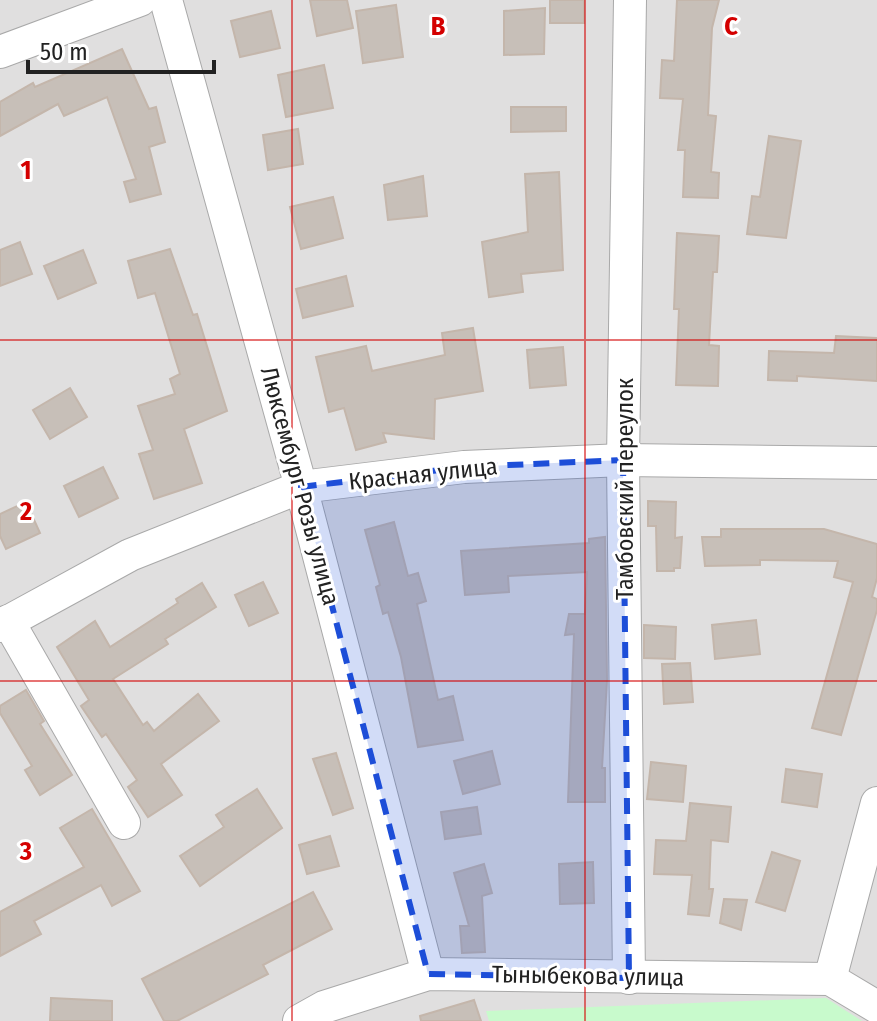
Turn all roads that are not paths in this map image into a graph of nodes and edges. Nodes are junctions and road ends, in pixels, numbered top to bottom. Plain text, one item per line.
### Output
1 (140, 0) edge
2 (166, 0) edge
3 (630, 0) edge
4 (0, 52) edge
5 (623, 460) junction
6 (877, 463) edge
7 (301, 487) junction
8 (4, 624) edge
9 (877, 803) edge
10 (124, 823) dead end
11 (428, 974) junction
12 (629, 978) junction
13 (830, 979) junction
14 (877, 1007) edge
15 (299, 1021) edge

1 - 4 street
2 - 7 street, Люксембург Розы улица
3 - 5 street, Тамбовский переулок
5 - 6 street, Красная улица
5 - 7 street, Красная улица
5 - 12 street, Тамбовский переулок
7 - 8 street, Красная улица
7 - 11 street, Люксембург Розы улица
8 - 10 street
9 - 13 street
11 - 12 street, Тыныбекова улица
11 - 15 street, Тыныбекова улица
12 - 13 street, Тыныбекова улица
13 - 14 street

